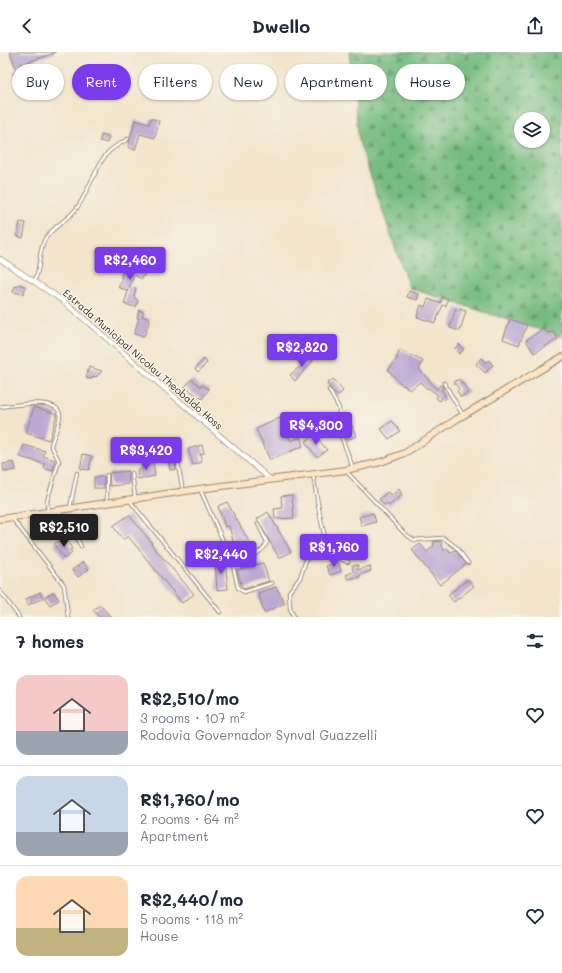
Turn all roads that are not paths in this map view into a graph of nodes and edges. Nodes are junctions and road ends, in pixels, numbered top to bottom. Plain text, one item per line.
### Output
1 (128, 139) dead end
2 (0, 259) edge
3 (35, 280) junction
4 (562, 357) edge
5 (444, 383) dead end
6 (329, 390) dead end
7 (0, 407) edge
8 (463, 416) junction
9 (178, 464) dead end
10 (353, 469) junction
11 (346, 470) junction
12 (77, 473) dead end
13 (132, 473) dead end
14 (107, 475) dead end
15 (313, 475) junction
16 (270, 479) junction
17 (199, 489) junction
18 (183, 492) junction
19 (133, 500) junction
20 (107, 504) junction
21 (70, 509) junction
22 (60, 510) junction
23 (48, 512) junction
24 (12, 517) junction
25 (0, 519) edge
26 (258, 524) dead end
27 (326, 540) junction
28 (81, 547) dead end
29 (232, 561) junction
30 (348, 562) dead end
31 (468, 563) dead end
32 (272, 583) dead end
33 (0, 592) edge
34 (220, 612) dead end
35 (19, 617) edge
36 (68, 617) edge
37 (294, 617) edge

1 - 3 lane
2 - 3 street, Estrada Municipal Nicolau Theobaldo Hoss
3 - 16 street, Estrada Municipal Nicolau Theobaldo Hoss
4 - 8 main road
5 - 8 lane
6 - 10 lane
7 - 23 lane
8 - 10 main road
9 - 18 lane
10 - 11 main road
11 - 15 main road
11 - 31 lane
12 - 21 lane
13 - 19 lane
14 - 20 lane
15 - 16 main road
15 - 27 lane
16 - 17 main road
17 - 18 main road
17 - 29 lane
18 - 19 main road
19 - 20 main road
19 - 34 lane
20 - 21 main road
21 - 22 main road
22 - 23 main road
22 - 28 lane
23 - 24 main road
24 - 25 main road
24 - 36 lane
26 - 29 lane
27 - 30 lane
27 - 37 lane
29 - 32 lane
33 - 35 lane

